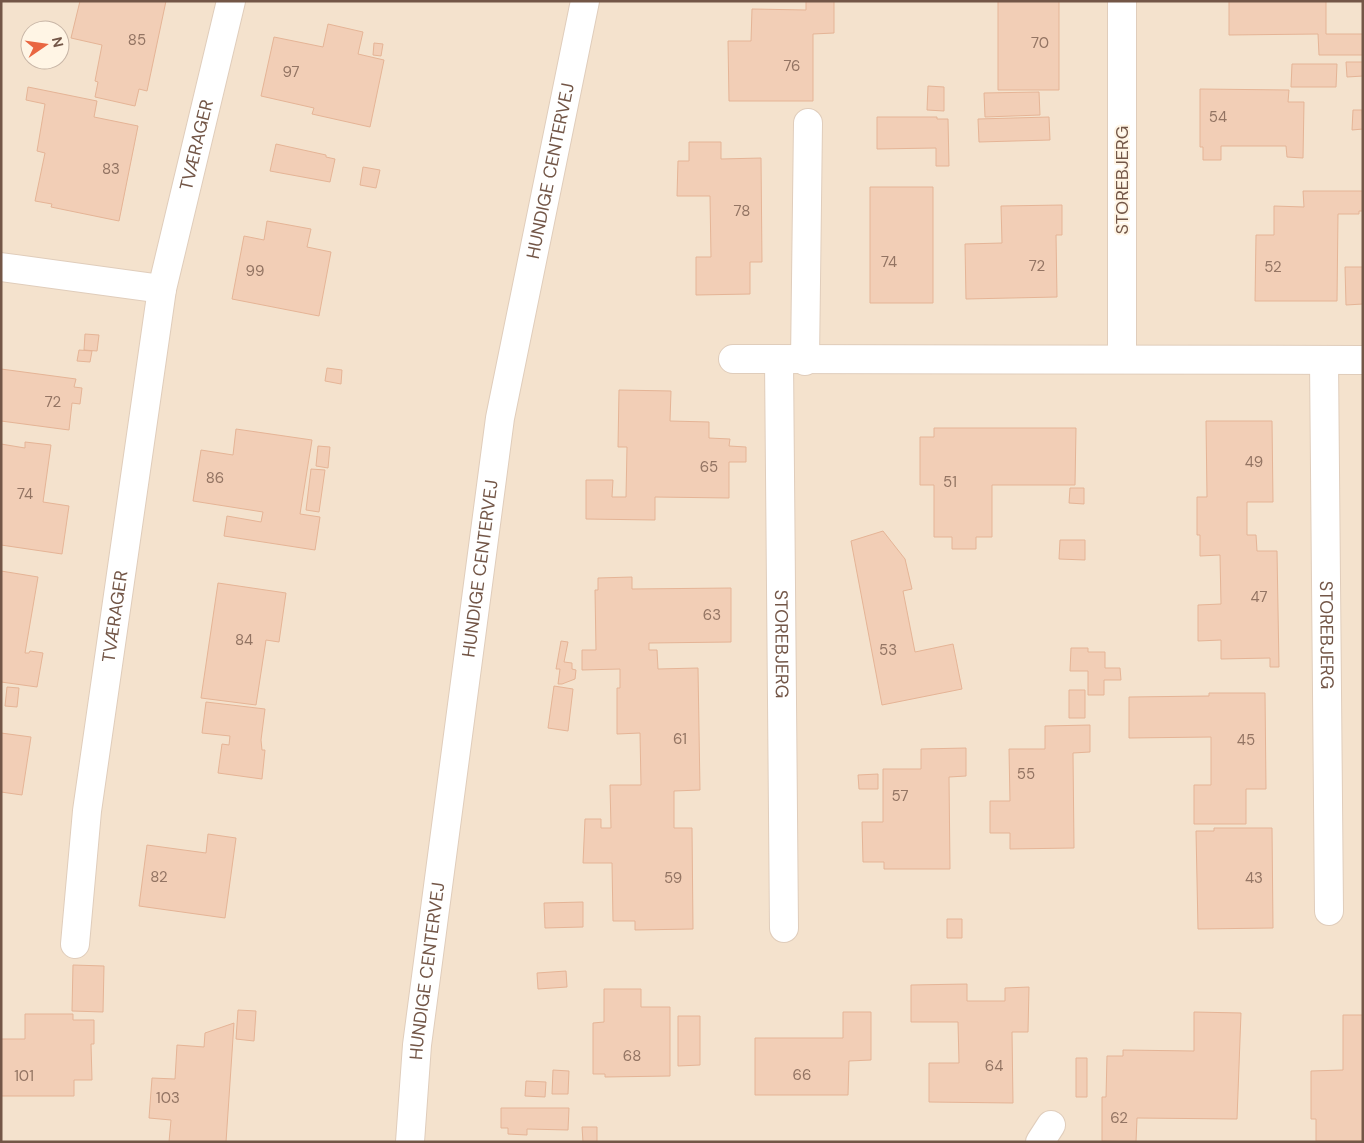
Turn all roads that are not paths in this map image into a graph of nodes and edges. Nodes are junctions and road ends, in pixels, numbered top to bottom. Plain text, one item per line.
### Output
1 (231, 1) edge
2 (585, 1) edge
3 (1122, 1) edge
4 (808, 123) dead end
5 (1, 267) edge
6 (162, 289) junction
7 (1122, 358) junction
8 (733, 359) dead end
9 (792, 360) junction
10 (1324, 360) junction
11 (1363, 360) edge
12 (1329, 911) dead end
13 (784, 928) dead end
14 (75, 944) dead end
15 (410, 1142) edge

1 - 6 street, TVÆRAGER
2 - 15 street, HUNDIGE CENTERVEJ
3 - 7 street, STOREBJERG
4 - 9 street, STOREBJERG
5 - 6 street
6 - 14 street, TVÆRAGER
7 - 9 street
7 - 10 street
8 - 9 street
9 - 13 street, STOREBJERG
10 - 11 street
10 - 12 street, STOREBJERG

